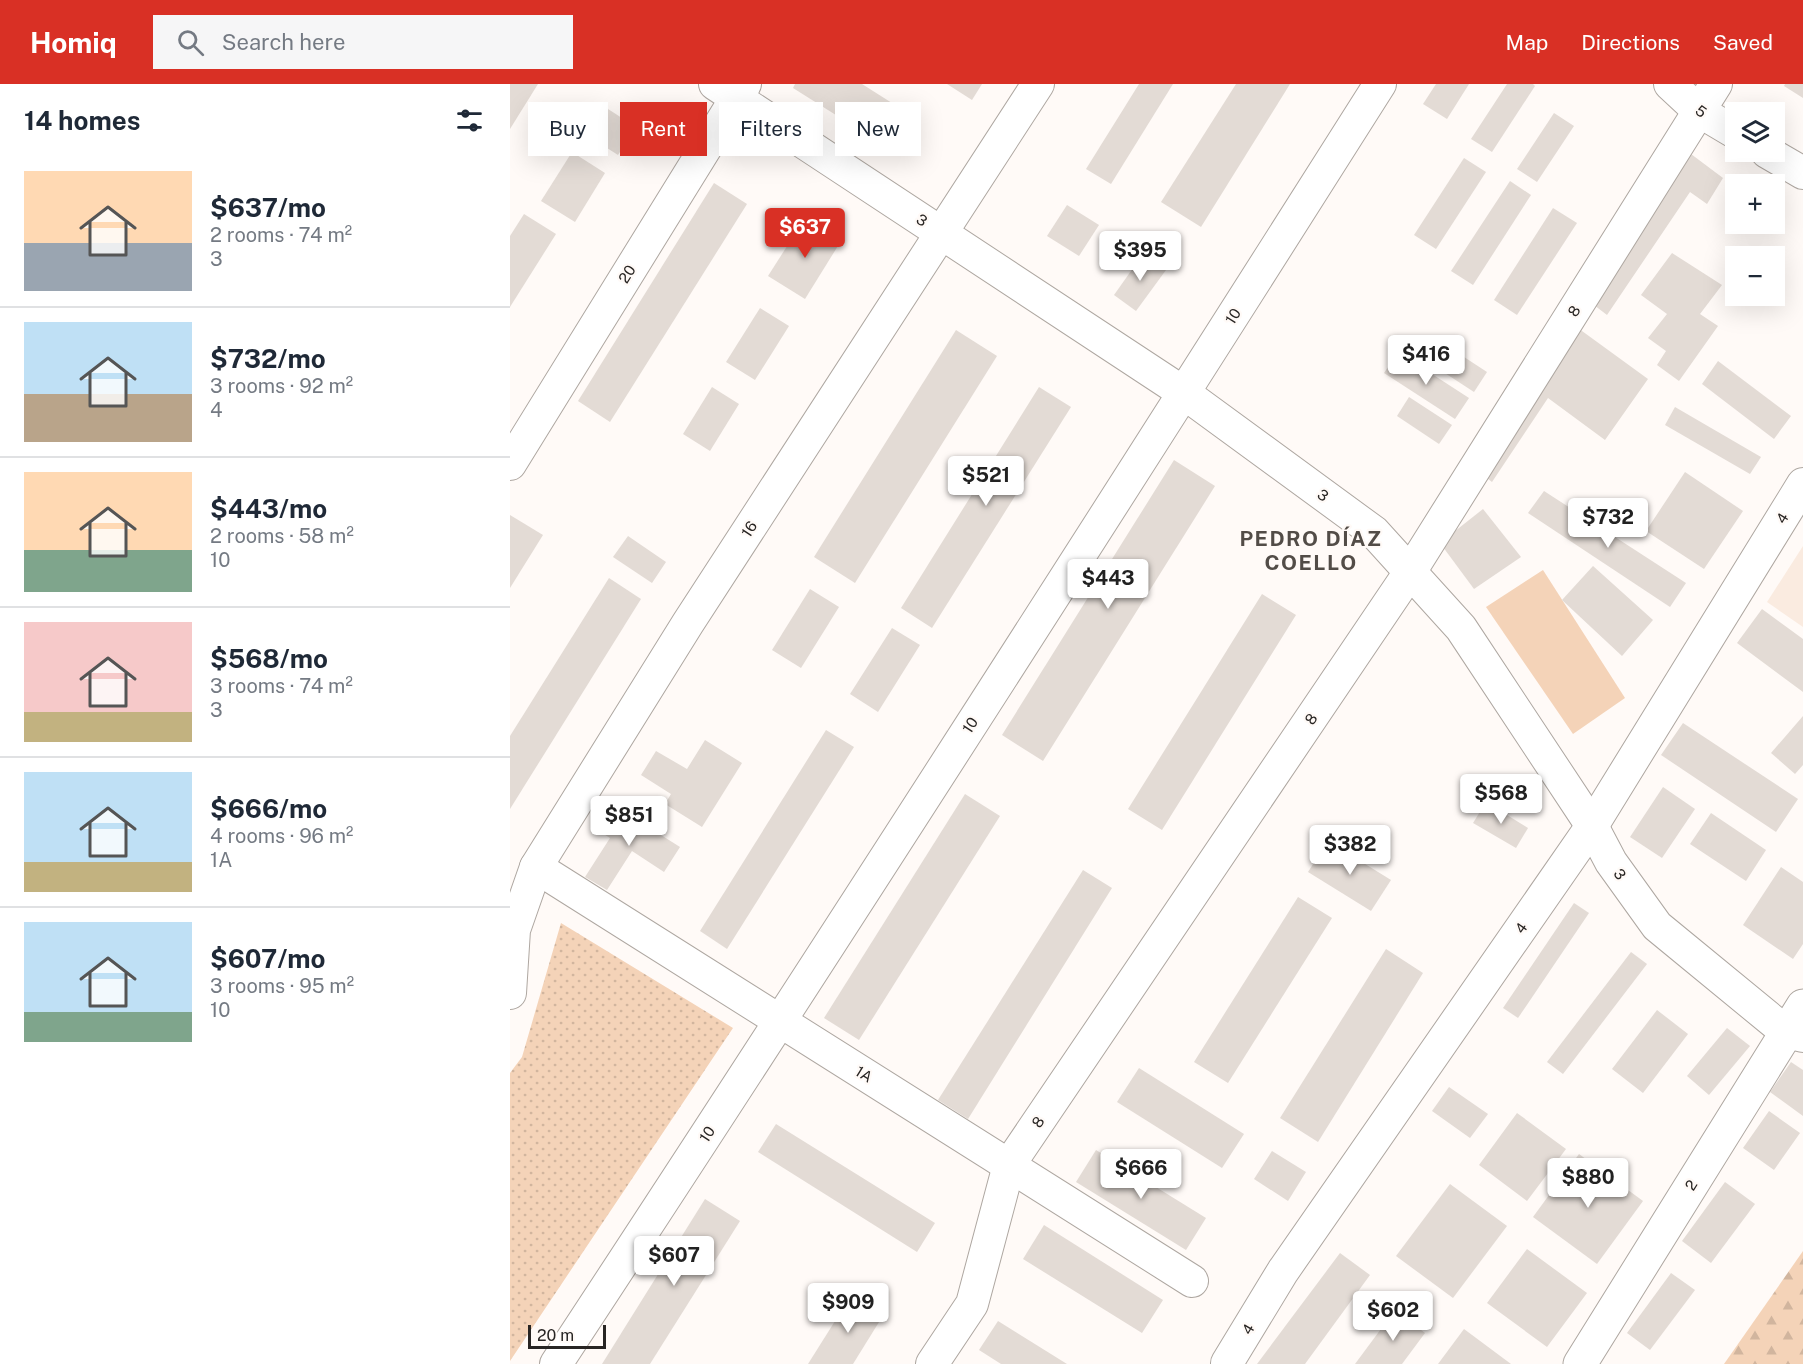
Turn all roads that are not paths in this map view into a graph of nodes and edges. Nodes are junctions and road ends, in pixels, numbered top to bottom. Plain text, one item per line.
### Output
1 (1038, 84) edge
2 (1380, 84) edge
3 (1671, 84) edge
4 (1716, 84) edge
5 (732, 89) edge
6 (1699, 111) junction
7 (1725, 126) edge
8 (1784, 162) edge
9 (1803, 173) edge
10 (942, 233) junction
11 (1184, 393) junction
12 (510, 464) edge
13 (1803, 484) edge
14 (1410, 572) junction
15 (1592, 826) junction
16 (536, 867) junction
17 (510, 993) edge
18 (781, 1022) junction
19 (1797, 1025) edge
20 (1009, 1165) junction
21 (1192, 1281) dead end
22 (1228, 1363) edge
23 (556, 1364) edge
24 (932, 1364) edge
25 (1580, 1364) edge

1 - 10 street, 16
2 - 11 street, 10
3 - 6 street, 5
4 - 6 street, 8
5 - 10 street, 3
5 - 12 street, 20
6 - 7 street, 5
6 - 14 street, 8
8 - 9 street
10 - 11 street, 3
10 - 16 street, 16
11 - 14 street, 3
11 - 18 street, 10
13 - 15 street, 4
14 - 15 street, 3
14 - 20 street, 8
15 - 19 street, 3
15 - 22 street, 4
16 - 17 street, 16
16 - 18 street, 1A
18 - 20 street, 1A
18 - 23 street, 10
19 - 25 street, 2
20 - 21 street, 1A
20 - 24 street, 8

